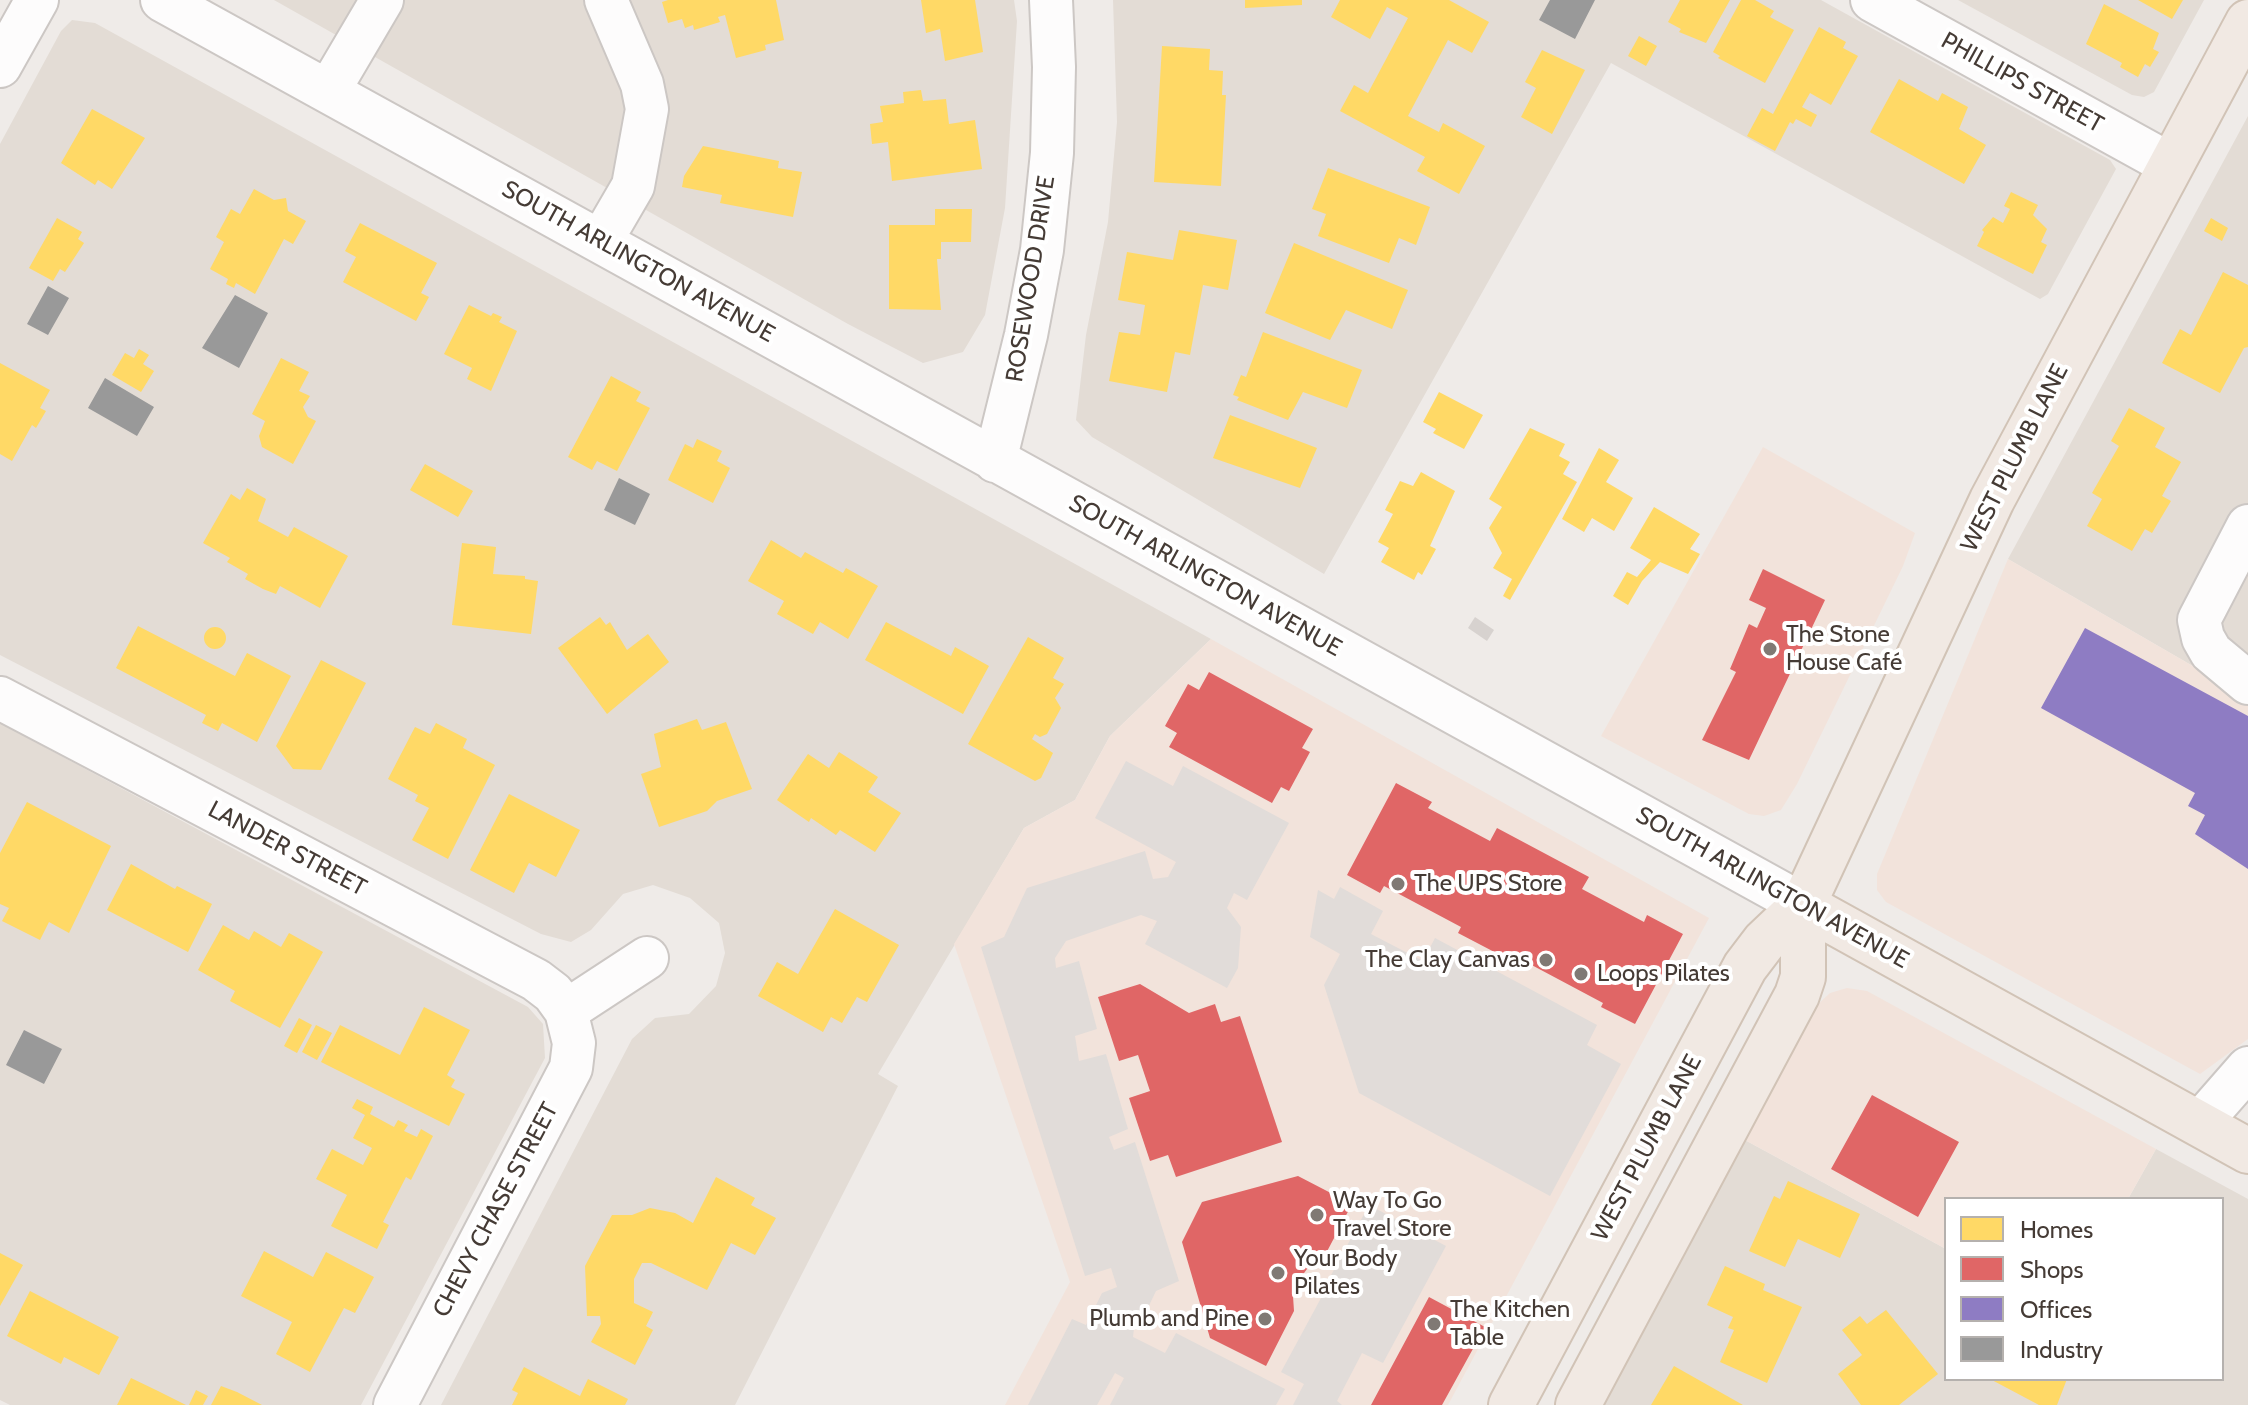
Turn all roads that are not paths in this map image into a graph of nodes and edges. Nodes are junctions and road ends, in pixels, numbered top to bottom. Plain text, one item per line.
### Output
1 (37, 0) edge
2 (162, 0) edge
3 (382, 0) edge
4 (606, 0) edge
5 (1051, 0) edge
6 (1872, 0) edge
7 (2248, 22) edge
8 (0, 66) edge
9 (329, 90) junction
10 (2171, 165) junction
11 (601, 241) junction
12 (995, 461) junction
13 (2248, 526) edge
14 (2248, 683) edge
15 (0, 698) edge
16 (1803, 905) junction
17 (647, 958) dead end
18 (566, 1011) junction
19 (2248, 1068) edge
20 (2199, 1124) junction
21 (2248, 1151) edge
22 (395, 1405) edge
23 (1511, 1405) edge
24 (1578, 1405) edge

1 - 8 street
2 - 9 street, SOUTH ARLINGTON AVENUE
3 - 9 street
4 - 11 street
5 - 12 street, ROSEWOOD DRIVE
6 - 10 street, PHILLIPS STREET
7 - 10 main road, WEST PLUMB LANE
9 - 11 street, SOUTH ARLINGTON AVENUE
10 - 16 main road, WEST PLUMB LANE
11 - 12 street, SOUTH ARLINGTON AVENUE
12 - 16 street, SOUTH ARLINGTON AVENUE
13 - 14 street
15 - 18 street, LANDER STREET
16 - 20 main road, SOUTH ARLINGTON AVENUE
16 - 23 main road, WEST PLUMB LANE
16 - 24 main road, WEST PLUMB LANE
17 - 18 street
18 - 22 street, CHEVY CHASE STREET
19 - 20 street
20 - 21 main road, SOUTH ARLINGTON AVENUE

